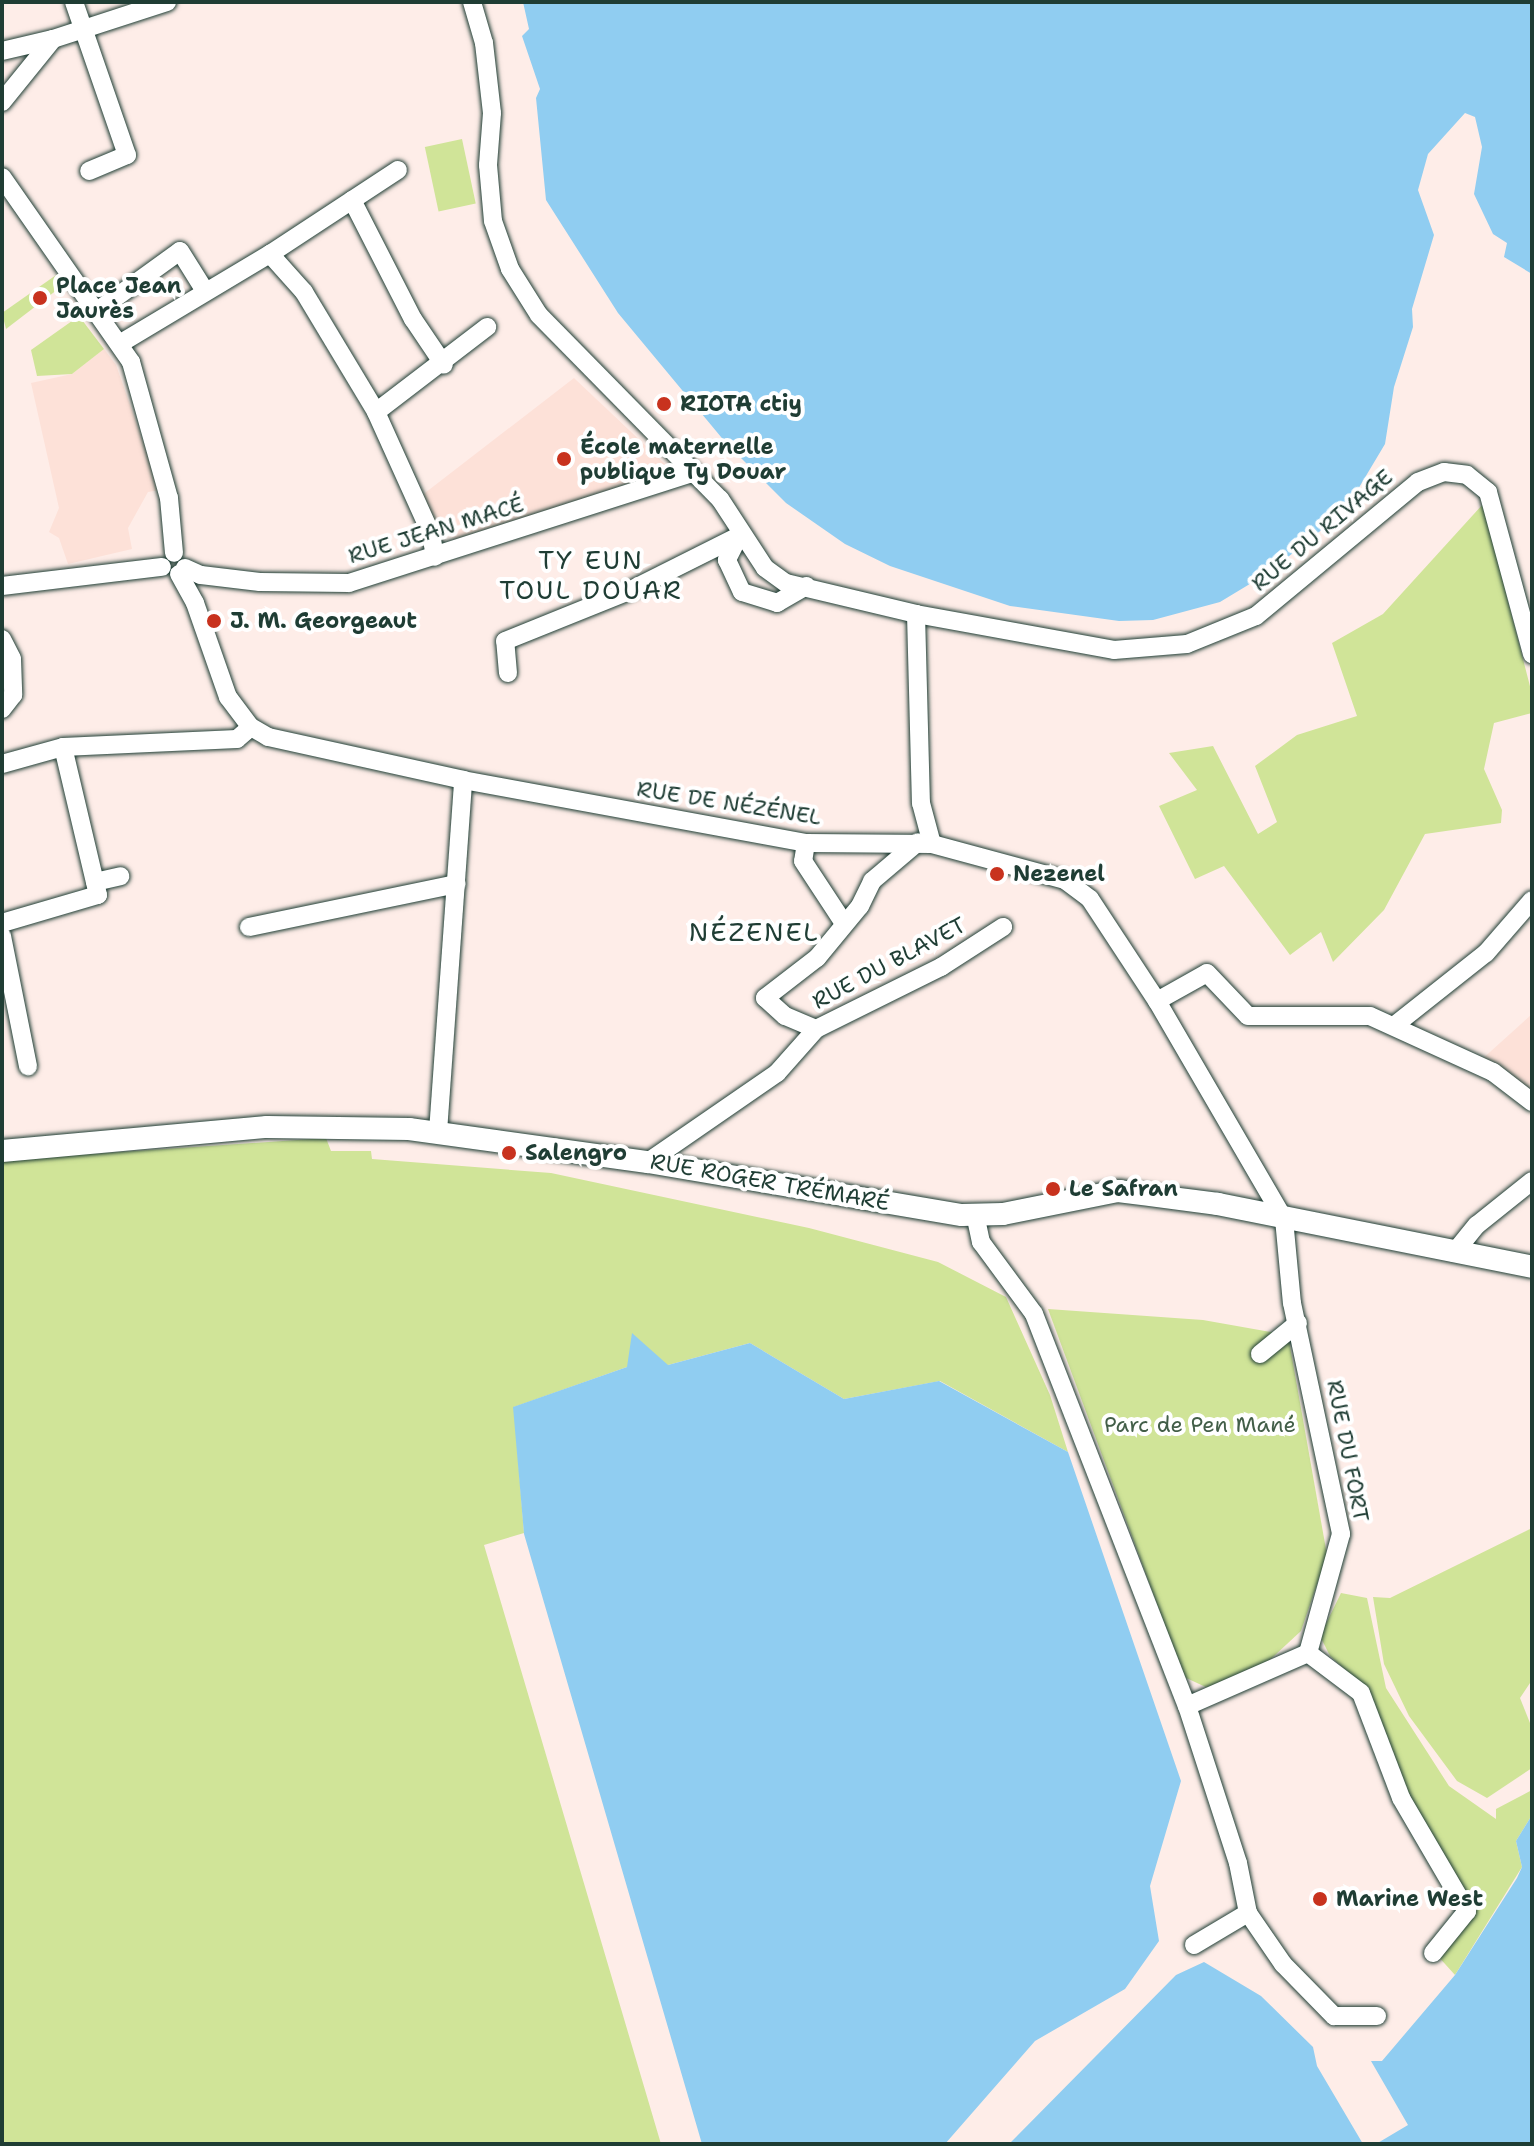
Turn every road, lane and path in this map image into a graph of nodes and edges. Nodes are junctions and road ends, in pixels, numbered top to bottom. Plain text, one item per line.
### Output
1 (74, 2) edge
2 (167, 2) edge
3 (473, 3) edge
4 (84, 29) junction
5 (48, 38) junction
6 (2, 51) edge
7 (2, 102) edge
8 (398, 170) dead end
9 (89, 171) dead end
10 (2, 177) edge
11 (352, 200) junction
12 (270, 254) junction
13 (205, 291) junction
14 (97, 311) junction
15 (487, 327) dead end
16 (121, 343) junction
17 (444, 365) junction
18 (376, 412) junction
19 (694, 472) junction
20 (739, 536) junction
21 (435, 557) junction
22 (175, 566) junction
23 (2, 586) edge
24 (807, 586) junction
25 (916, 614) junction
26 (2, 639) edge
27 (1532, 654) edge
28 (508, 673) dead end
29 (2, 709) edge
30 (251, 727) junction
31 (63, 747) junction
32 (2, 764) edge
33 (463, 780) junction
34 (806, 843) junction
35 (925, 843) junction
36 (120, 876) dead end
37 (95, 882) junction
38 (457, 884) junction
39 (1532, 900) edge
40 (843, 922) junction
41 (2, 923) edge
42 (249, 927) dead end
43 (1003, 927) dead end
44 (2, 936) edge
45 (1157, 1001) junction
46 (1395, 1025) junction
47 (816, 1029) junction
48 (28, 1066) dead end
49 (1532, 1102) edge
50 (438, 1132) junction
51 (2, 1151) edge
52 (648, 1162) junction
53 (1532, 1181) edge
54 (975, 1214) junction
55 (1284, 1219) junction
56 (1454, 1253) junction
57 (1532, 1267) edge
58 (1298, 1323) junction
59 (1260, 1354) dead end
60 (1308, 1653) junction
61 (1187, 1706) junction
62 (1248, 1913) junction
63 (1194, 1945) dead end
64 (1433, 1953) dead end
65 (1377, 2016) dead end

1 - 4 street
2 - 4 street
3 - 19 street
4 - 5 street
4 - 9 street
5 - 6 street
5 - 7 street
8 - 11 street
10 - 14 street
11 - 12 street
11 - 17 street
12 - 13 street
12 - 18 street
13 - 14 street
13 - 16 street
14 - 16 street
15 - 17 street
16 - 22 street
17 - 18 street
18 - 21 street
19 - 20 street
19 - 21 street, RUE JEAN MACÉ
20 - 24 street, RUE DU RIVAGE
20 - 24 street
20 - 28 street
21 - 22 street, RUE JEAN MACÉ
22 - 23 street
22 - 30 street
24 - 25 street, RUE DU RIVAGE
25 - 27 street, RUE DU RIVAGE
25 - 35 street
26 - 29 street
30 - 31 street
30 - 33 street, RUE DE NÉZÉNEL
31 - 32 street
31 - 37 street
33 - 34 street, RUE DE NÉZÉNEL
33 - 38 street
34 - 35 street, RUE DE NÉZÉNEL
34 - 40 street
35 - 40 street
35 - 45 street, RUE DE NÉZÉNEL
36 - 37 street
37 - 41 street
38 - 42 street
38 - 50 street
39 - 46 street
40 - 47 street
43 - 47 street, RUE DU BLAVET
44 - 48 street
45 - 46 street
45 - 55 street, RUE DE NÉZÉNEL
46 - 49 street
47 - 52 street, RUE DU BLAVET
50 - 51 street, RUE ROGER TRÉMARÉ
50 - 52 street, RUE ROGER TRÉMARÉ
52 - 54 street, RUE ROGER TRÉMARÉ
53 - 56 street
54 - 55 street, RUE ROGER TRÉMARÉ
54 - 61 street
55 - 56 street, RUE ROGER TRÉMARÉ
55 - 58 street, RUE DU FORT
56 - 57 street, RUE ROGER TRÉMARÉ
58 - 59 street
58 - 60 street, RUE DU FORT
60 - 61 street
60 - 64 street
61 - 62 street
62 - 63 street
62 - 65 street

